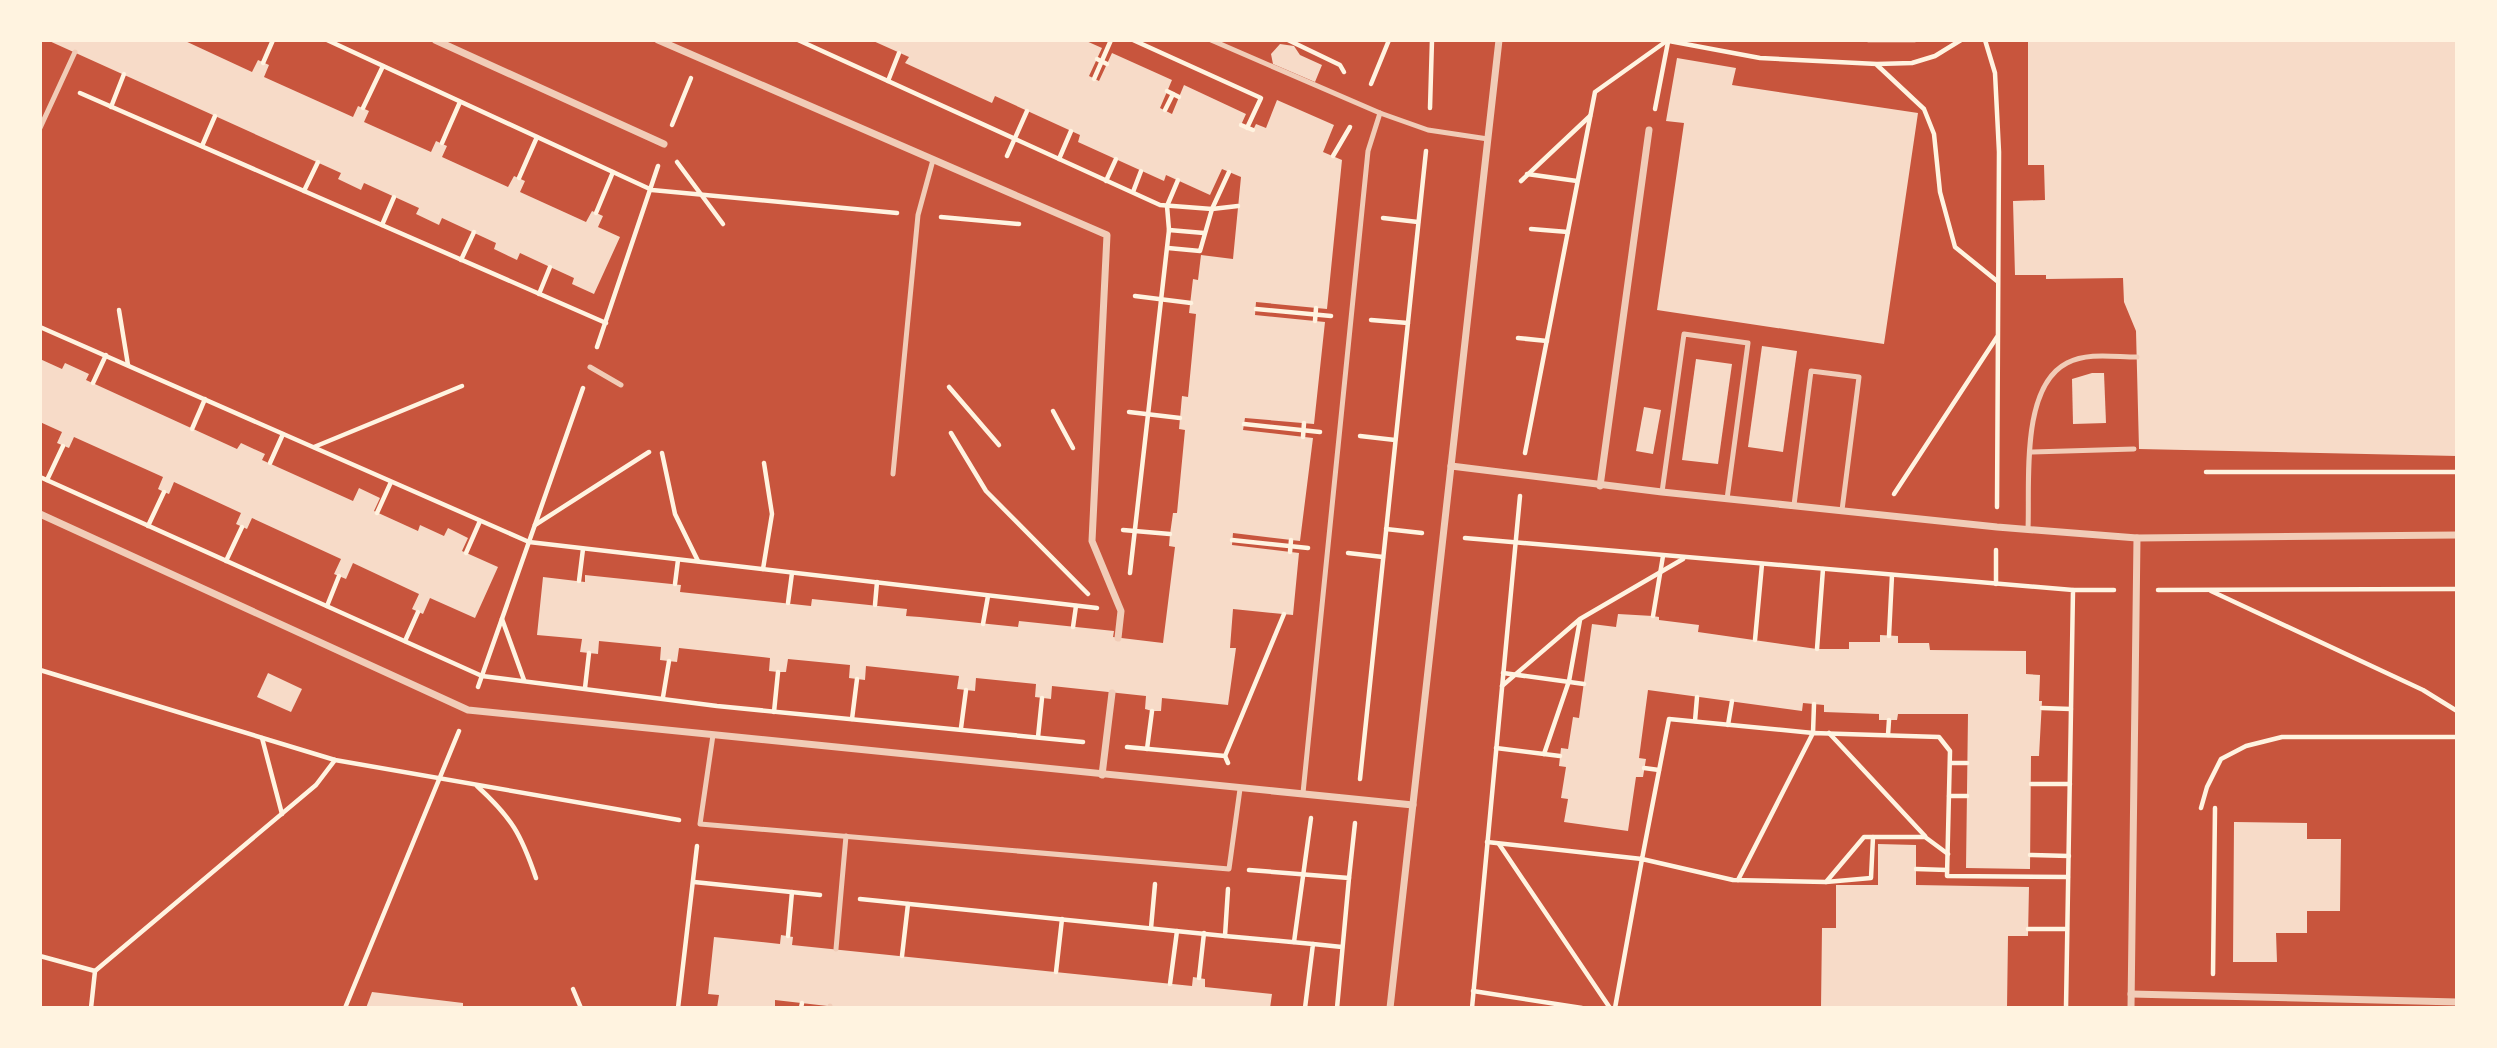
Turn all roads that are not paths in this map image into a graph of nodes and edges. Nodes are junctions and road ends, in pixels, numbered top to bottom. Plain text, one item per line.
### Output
1 (435, 40) edge
2 (658, 40) edge
3 (1211, 40) edge
4 (1499, 40) edge
5 (75, 52) dead end
6 (1380, 113) junction
7 (40, 128) edge
8 (1649, 130) dead end
9 (1488, 139) junction
10 (664, 144) road end
11 (933, 160) junction
12 (2137, 357) dead end
13 (590, 367) dead end
14 (621, 385) dead end
15 (2134, 449) dead end
16 (2031, 452) junction
17 (1451, 466) junction
18 (893, 474) dead end
19 (1600, 485) junction
20 (1662, 492) junction
21 (1727, 499) junction
22 (1794, 505) junction
23 (1842, 510) junction
24 (40, 514) edge
25 (2028, 529) junction
26 (2457, 535) edge
27 (2137, 538) junction
28 (1118, 638) dead end
29 (1112, 692) dead end
30 (713, 735) junction
31 (1102, 775) junction
32 (1240, 789) junction
33 (1303, 793) junction
34 (1413, 805) junction
35 (846, 836) junction
36 (836, 949) dead end
37 (2131, 994) junction
38 (2457, 1002) edge
39 (1390, 1008) edge
40 (2131, 1008) edge

1 - 10 street
2 - 11 street
3 - 6 lane
4 - 9 street
5 - 7 lane
6 - 9 lane
6 - 33 lane
8 - 19 street
9 - 17 street
11 - 18 lane
11 - 28 street
12 - 16 lane
13 - 14 lane
15 - 16 lane
16 - 25 lane
17 - 19 street
17 - 34 street
19 - 20 street
20 - 21 street
20 - 21 lane
21 - 22 street
22 - 23 street
22 - 23 lane
23 - 25 street
24 - 30 street
25 - 27 street
26 - 27 street
27 - 37 street
29 - 31 street
30 - 31 street
30 - 35 lane
31 - 32 street
32 - 33 street
32 - 35 lane
33 - 34 street
34 - 39 street
35 - 36 lane
37 - 38 street
37 - 40 street

